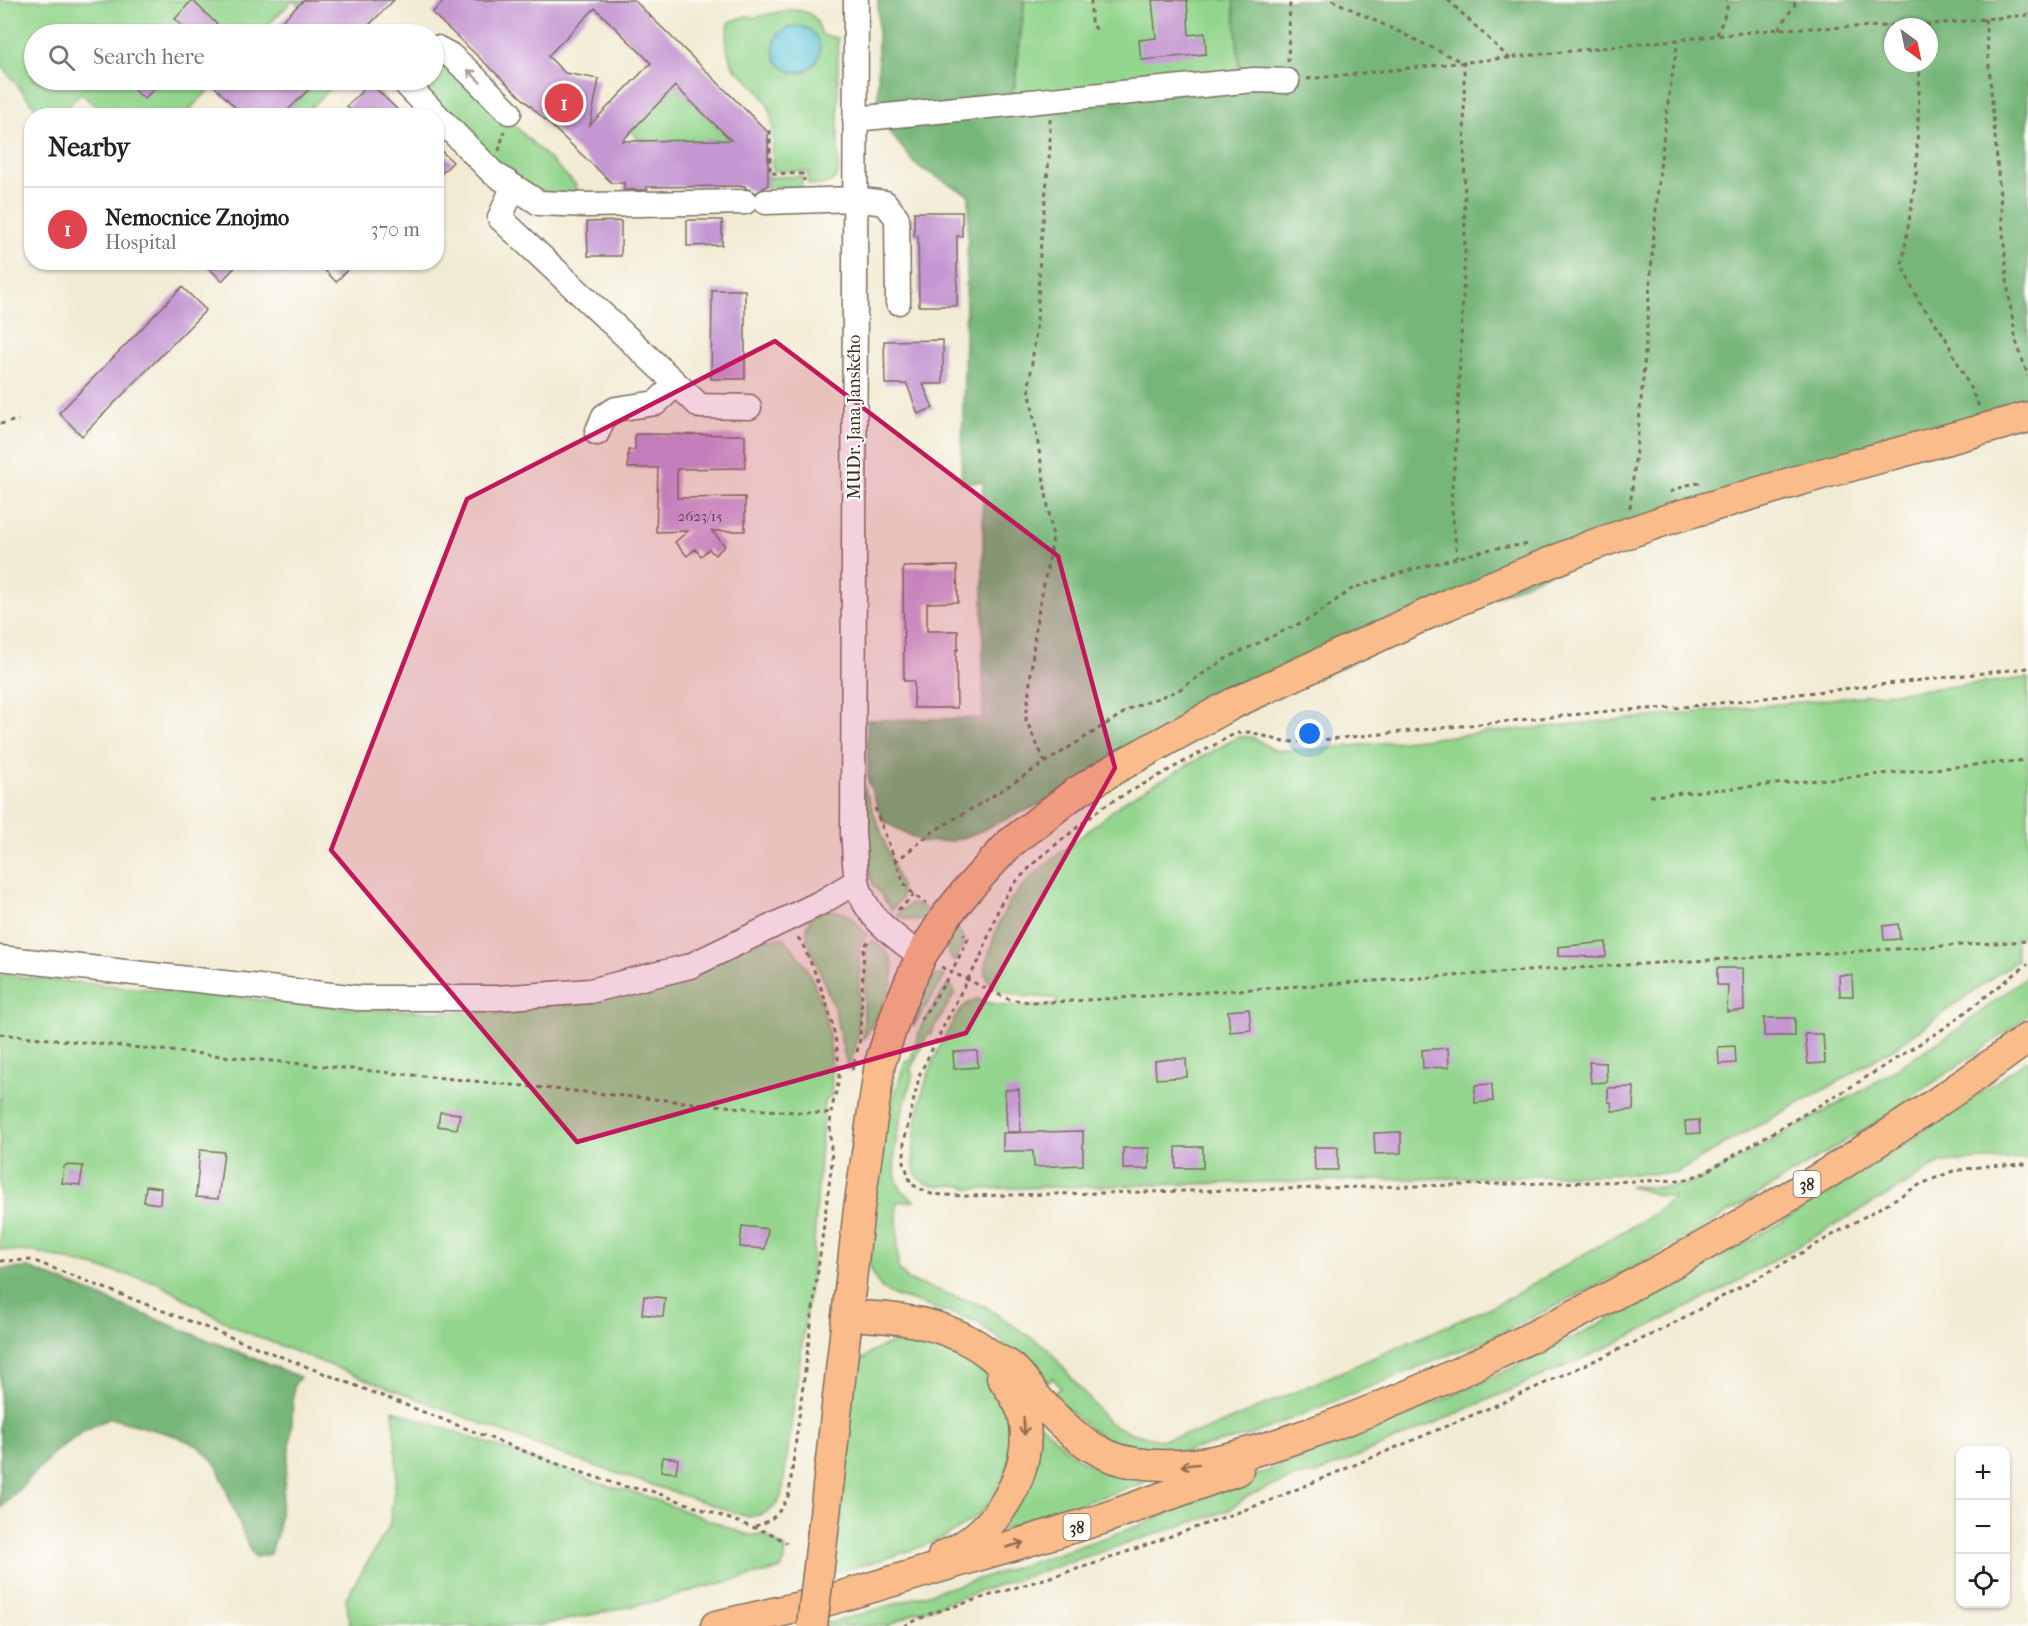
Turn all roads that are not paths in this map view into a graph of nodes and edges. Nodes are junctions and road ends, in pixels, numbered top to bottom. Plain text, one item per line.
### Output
1 (855, 0) edge
2 (444, 52) edge
3 (1287, 81) road end
4 (415, 90) edge
5 (432, 108) edge
6 (509, 112) road end
7 (855, 119) junction
8 (444, 121) edge
9 (513, 188) junction
10 (855, 199) junction
11 (898, 302) dead end
12 (676, 384) junction
13 (749, 407) dead end
14 (2028, 417) edge
15 (597, 434) dead end
16 (857, 881) junction
17 (921, 956) junction
18 (0, 958) edge
19 (2028, 1038) edge
20 (848, 1316) junction
21 (991, 1356) junction
22 (1347, 1421) junction
23 (852, 1593) junction
24 (805, 1617) edge
25 (716, 1626) edge
26 (755, 1626) edge

1 - 7 street, MUDr. Jana Janského
6 -> 2 street
3 - 7 street
4 - 5 street
7 - 10 street, MUDr. Jana Janského
8 - 9 street
9 - 10 street
9 - 12 street
10 - 11 street
10 - 16 street, MUDr. Jana Janského
12 - 13 street
12 - 15 street
14 - 17 main road
16 - 17 street, MUDr. Jana Janského
16 - 18 street
17 - 20 main road
19 - 22 main road, 38
20 - 21 main road
20 - 24 main road, bridge
22 -> 21 main road
21 -> 23 main road
23 -> 22 main road, 38
23 - 24 main road, 38
24 - 25 main road, 38
24 - 26 main road

